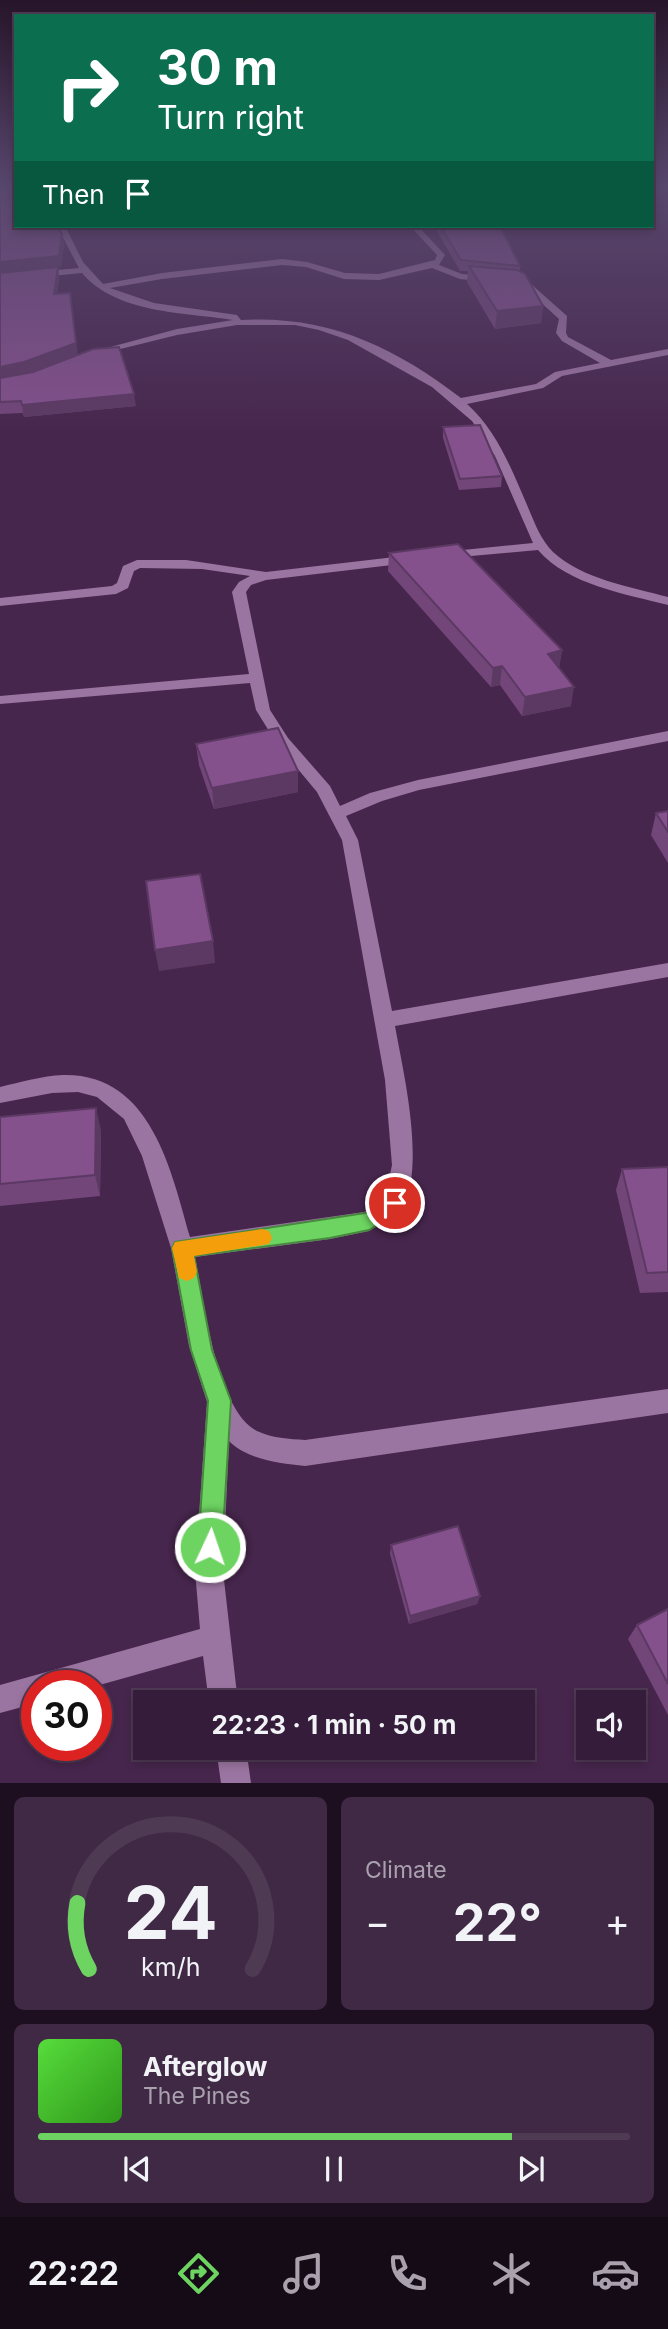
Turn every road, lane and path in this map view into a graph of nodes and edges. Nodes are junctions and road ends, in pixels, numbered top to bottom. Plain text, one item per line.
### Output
1 (231, 268) edge
2 (320, 268) edge
3 (419, 268) edge
4 (442, 268) edge
5 (87, 270) joint
6 (0, 278) edge
7 (102, 287) junction
8 (247, 320) junction
9 (668, 352) edge
10 (87, 357) edge
11 (610, 364) junction
12 (459, 402) junction
13 (541, 546) junction
14 (265, 576) junction
15 (668, 601) edge
16 (0, 602) edge
17 (257, 678) junction
18 (0, 701) edge
19 (668, 736) edge
20 (338, 813) junction
21 (668, 970) edge
22 (384, 1020) junction
23 (0, 1095) edge
24 (182, 1248) junction
25 (219, 1401) junction
26 (668, 1401) edge
27 (215, 1639) junction
28 (104, 1670) edge
29 (222, 1690) edge
30 (21, 1693) edge
31 (0, 1699) edge
32 (233, 1760) edge
33 (236, 1783) edge

1 - 7 street
2 - 3 street
4 - 11 street
5 - 6 street
5 - 7 street
7 - 8 street
8 - 10 street
8 - 12 street
9 - 11 street
11 - 12 street
12 - 13 street
13 - 14 street
13 - 15 street
14 - 16 street
14 - 17 street
17 - 18 street
17 - 20 street
19 - 20 street
20 - 22 street
21 - 22 street
22 - 24 street
23 - 24 street
24 - 25 street
25 - 26 street
25 - 27 street
27 - 28 street
27 - 29 street
30 - 31 street
32 - 33 street

